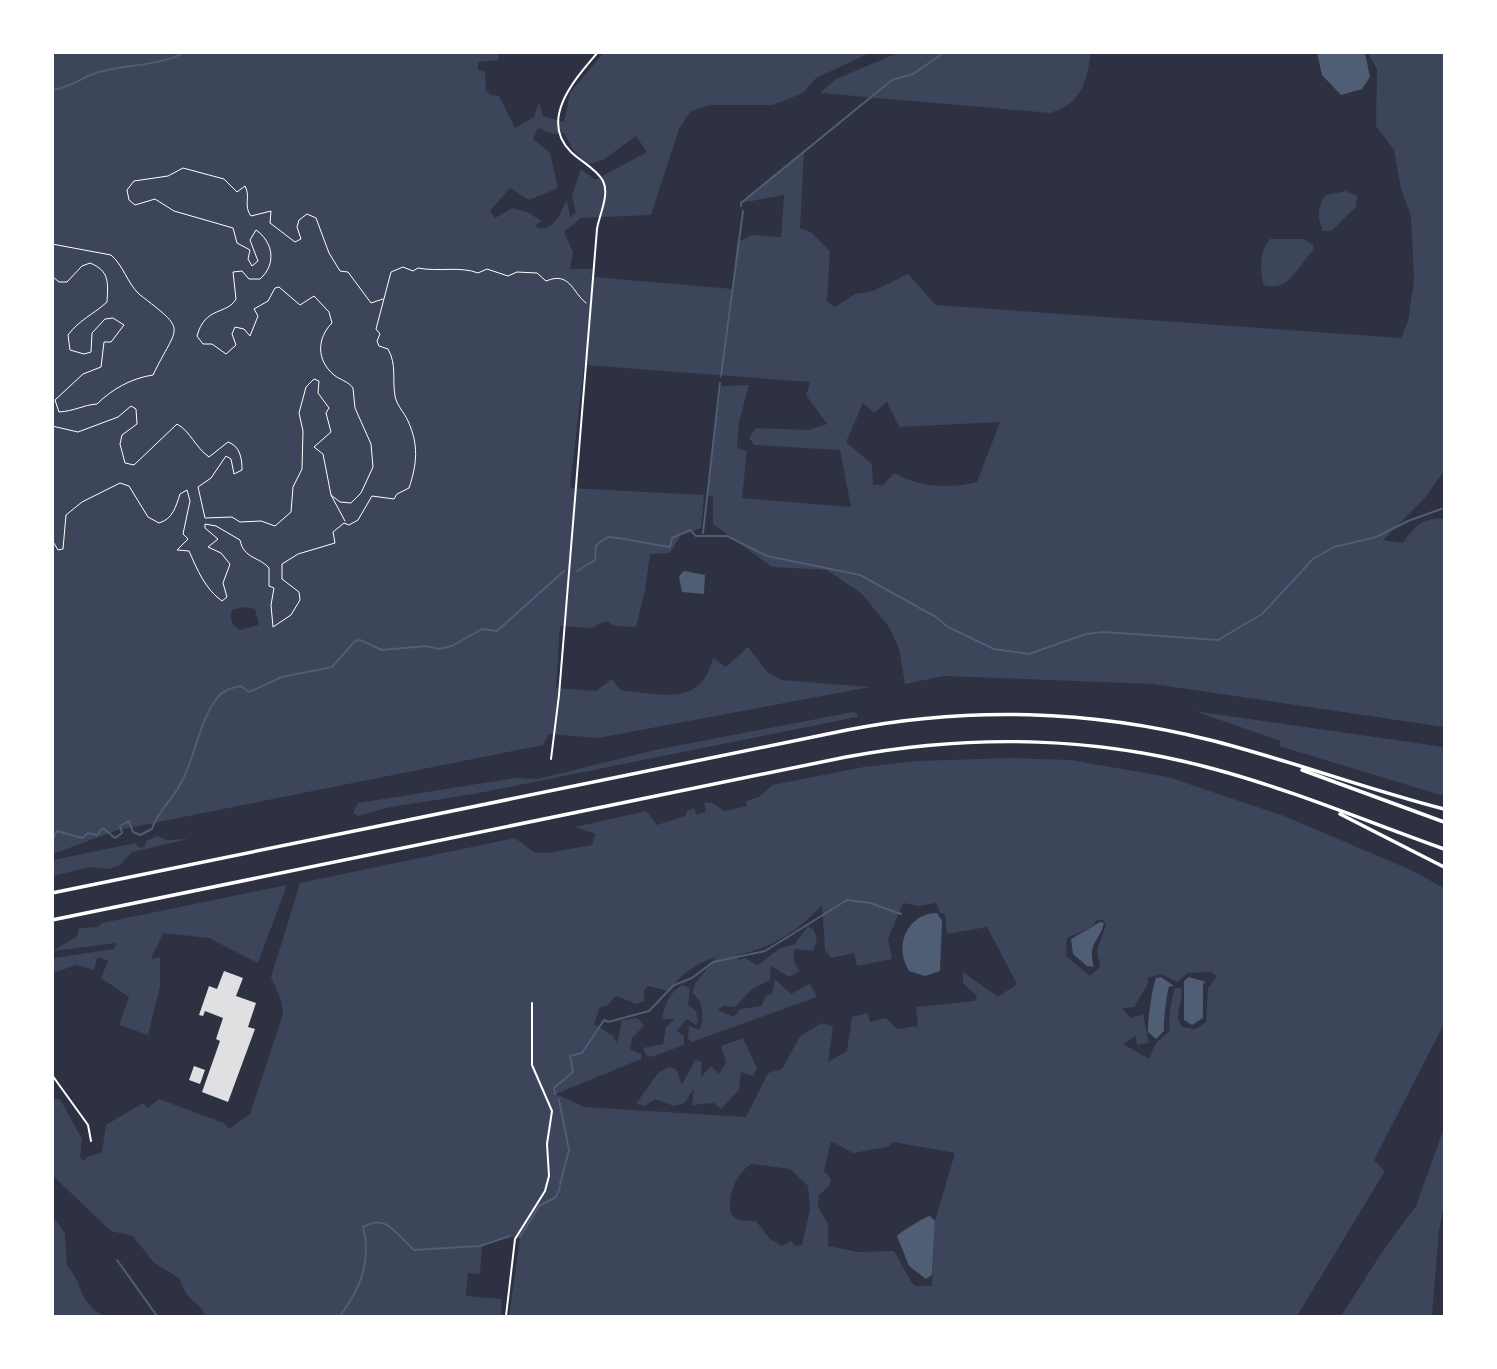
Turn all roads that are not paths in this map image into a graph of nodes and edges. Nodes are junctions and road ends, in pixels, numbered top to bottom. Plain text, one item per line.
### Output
1 (598, 52) edge
2 (1270, 758) junction
3 (551, 759) dead end
4 (1326, 806) junction
5 (1444, 809) edge
6 (1444, 822) edge
7 (1444, 849) edge
8 (1444, 867) edge
9 (52, 893) edge
10 (52, 920) edge
11 (532, 1003) dead end
12 (52, 1075) edge
13 (91, 1140) dead end
14 (506, 1317) edge

1 - 3 street
2 - 5 highway
2 - 6 highway
2 - 9 highway
4 - 7 highway
4 - 8 highway
4 - 10 highway
11 - 14 street
12 - 13 street

